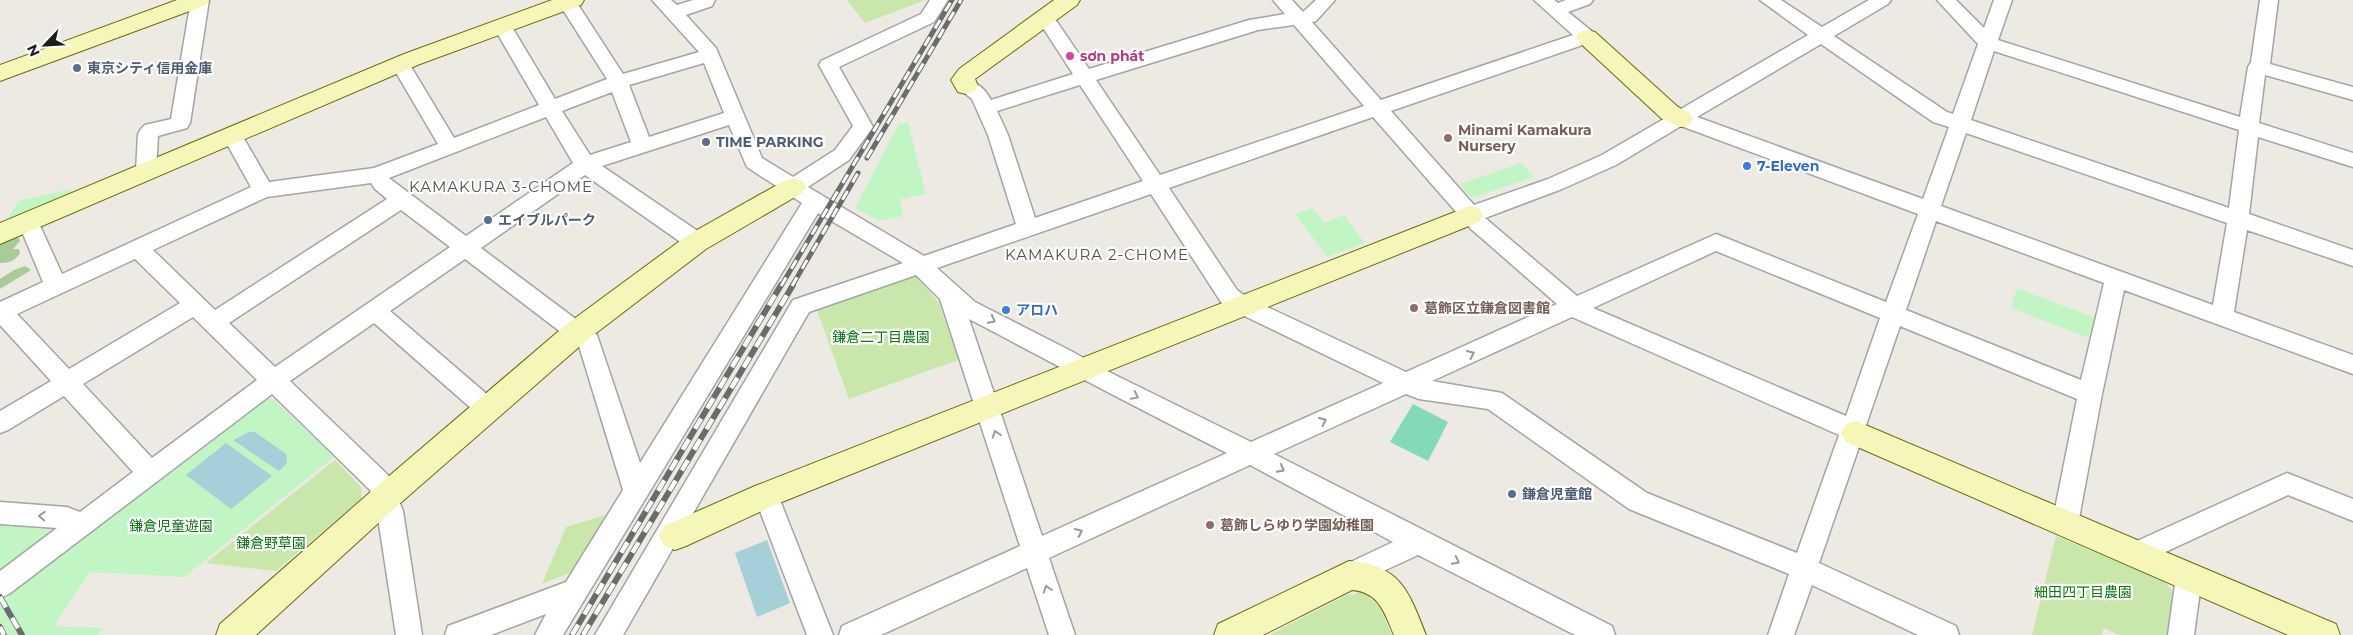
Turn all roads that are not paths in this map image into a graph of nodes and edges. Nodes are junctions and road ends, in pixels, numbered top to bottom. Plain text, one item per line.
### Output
1 (199, 0) edge
2 (706, 0) edge
3 (939, 0) edge
4 (1069, 0) edge
5 (1282, 0) edge
6 (1326, 0) edge
7 (1584, 0) edge
8 (1769, 0) edge
9 (1882, 0) edge
10 (1946, 0) edge
11 (2004, 0) edge
12 (2269, 0) edge
13 (570, 1) edge
14 (1549, 5) edge
15 (667, 6) edge
16 (1045, 16) junction
17 (1300, 19) junction
18 (502, 26) junction
19 (1821, 36) junction
20 (1587, 37) junction
21 (1988, 43) junction
22 (710, 55) junction
23 (400, 64) junction
24 (2260, 67) junction
25 (0, 73) edge
26 (1085, 78) junction
27 (618, 82) junction
28 (966, 86) joint
29 (2353, 94) edge
30 (550, 107) junction
31 (986, 108) junction
32 (1376, 108) junction
33 (736, 116) junction
34 (1680, 119) junction
35 (1960, 124) junction
36 (2249, 127) junction
37 (232, 134) junction
38 (642, 146) junction
39 (450, 147) junction
40 (2353, 160) edge
41 (587, 165) junction
42 (146, 171) junction
43 (377, 175) junction
44 (1156, 184) junction
45 (262, 190) junction
46 (804, 194) junction
47 (402, 199) junction
48 (1929, 210) junction
49 (1470, 214) junction
50 (2238, 218) junction
51 (29, 222) junction
52 (1027, 227) junction
53 (0, 234) edge
54 (698, 242) junction
55 (466, 247) junction
56 (138, 249) junction
57 (2353, 258) edge
58 (920, 264) junction
59 (2116, 278) junction
60 (56, 286) junction
61 (950, 295) junction
62 (196, 304) junction
63 (1240, 304) junction
64 (1574, 307) junction
65 (374, 310) junction
66 (1, 311) edge
67 (1892, 313) junction
68 (2222, 317) junction
69 (214, 322) junction
70 (577, 332) junction
71 (2353, 365) edge
72 (1082, 368) junction
73 (274, 380) junction
74 (1406, 383) junction
75 (67, 384) junction
76 (2090, 394) junction
77 (987, 406) junction
78 (488, 409) junction
79 (0, 424) edge
80 (1854, 432) junction
81 (1251, 454) junction
82 (150, 472) junction
83 (636, 490) junction
84 (766, 495) junction
85 (386, 497) junction
86 (2353, 510) edge
87 (0, 513) edge
88 (83, 524) junction
89 (2065, 524) junction
90 (669, 538) junction
91 (1418, 542) junction
92 (1035, 552) junction
93 (2135, 554) junction
94 (1803, 568) junction
95 (1349, 575) junction
96 (2189, 577) junction
97 (0, 586) edge
98 (574, 591) junction
99 (232, 635) edge
100 (409, 635) edge
101 (458, 635) edge
102 (548, 635) edge
103 (608, 635) edge
104 (820, 635) edge
105 (852, 635) edge
106 (1062, 635) edge
107 (1230, 635) edge
108 (1410, 635) edge
109 (1602, 635) edge
110 (1781, 635) edge
111 (1946, 635) edge
112 (2181, 635) edge
113 (2324, 635) edge

1 - 25 street
1 - 42 street
2 - 15 street
3 - 46 street
4 - 16 street
5 - 17 street
6 - 17 street
7 - 14 street
8 - 19 street
9 - 19 street
10 - 21 street
11 - 21 street
12 - 24 street
13 - 18 street
13 - 27 street
14 - 20 street
15 - 22 street
16 - 26 street
16 - 28 street
17 - 26 street
17 - 32 street
18 - 23 street
18 - 30 street
19 - 34 street
19 - 35 street
20 - 32 street
20 - 34 street
21 - 35 street
21 - 36 street
22 - 27 street
22 - 33 street
23 - 37 street
23 - 39 street
24 - 29 street
24 - 36 street
26 - 31 street
26 - 44 street
27 - 30 street
27 - 38 street
28 - 31 street
30 - 39 street
30 - 41 street
31 - 52 street
32 - 44 street
32 - 49 street
33 - 38 street
33 - 46 street
34 - 48 street
34 - 49 street
35 - 48 street
35 - 50 street
36 - 40 street
36 - 50 street
37 - 42 street
37 - 45 street
38 - 41 street
39 - 43 street
41 - 54 street
41 - 55 street
42 - 51 street
43 - 45 street
43 - 47 street
44 - 52 street
44 - 63 street
45 - 56 street
46 - 54 street
46 - 58 street
46 - 83 street
47 - 55 street
47 - 69 street
48 - 59 street
48 - 67 street
49 - 63 street
49 - 64 street
50 - 57 street
50 - 68 street
51 - 53 street
51 - 60 street
52 - 58 street
54 - 70 street
55 - 65 street
55 - 70 street
56 - 60 street
56 - 62 street
58 - 61 street
58 - 90 street
59 - 68 street
59 - 76 street
60 - 66 street
61 -> 72 street
61 - 77 street
62 - 69 street
62 - 75 street
63 - 72 street
63 - 74 street
64 - 67 street
74 -> 64 street
64 - 80 street
65 - 73 street
65 - 78 street
66 - 75 street
67 - 76 street
67 - 80 street
68 - 71 street
69 - 73 street
70 - 78 street
70 - 83 street
72 - 77 street
72 -> 81 street
73 - 82 street
73 - 85 street
81 -> 74 street
74 - 94 street
75 - 79 street
75 - 82 street
76 - 89 street
77 - 84 street
92 -> 77 street
78 - 85 street
80 - 89 street
80 - 94 street
81 -> 91 street
92 -> 81 street
82 - 88 street
83 - 98 street
84 - 90 street
84 - 104 street
85 - 99 street
85 - 100 street
86 - 93 street
88 -> 87 street
88 - 97 street
89 - 93 street
90 - 103 street
91 - 95 street
91 -> 109 street
92 - 105 street
106 -> 92 street
93 - 96 street
94 - 110 street
94 - 111 street
95 - 107 street
95 - 108 street
96 - 112 street
96 - 113 street
98 - 101 street
98 - 102 street

